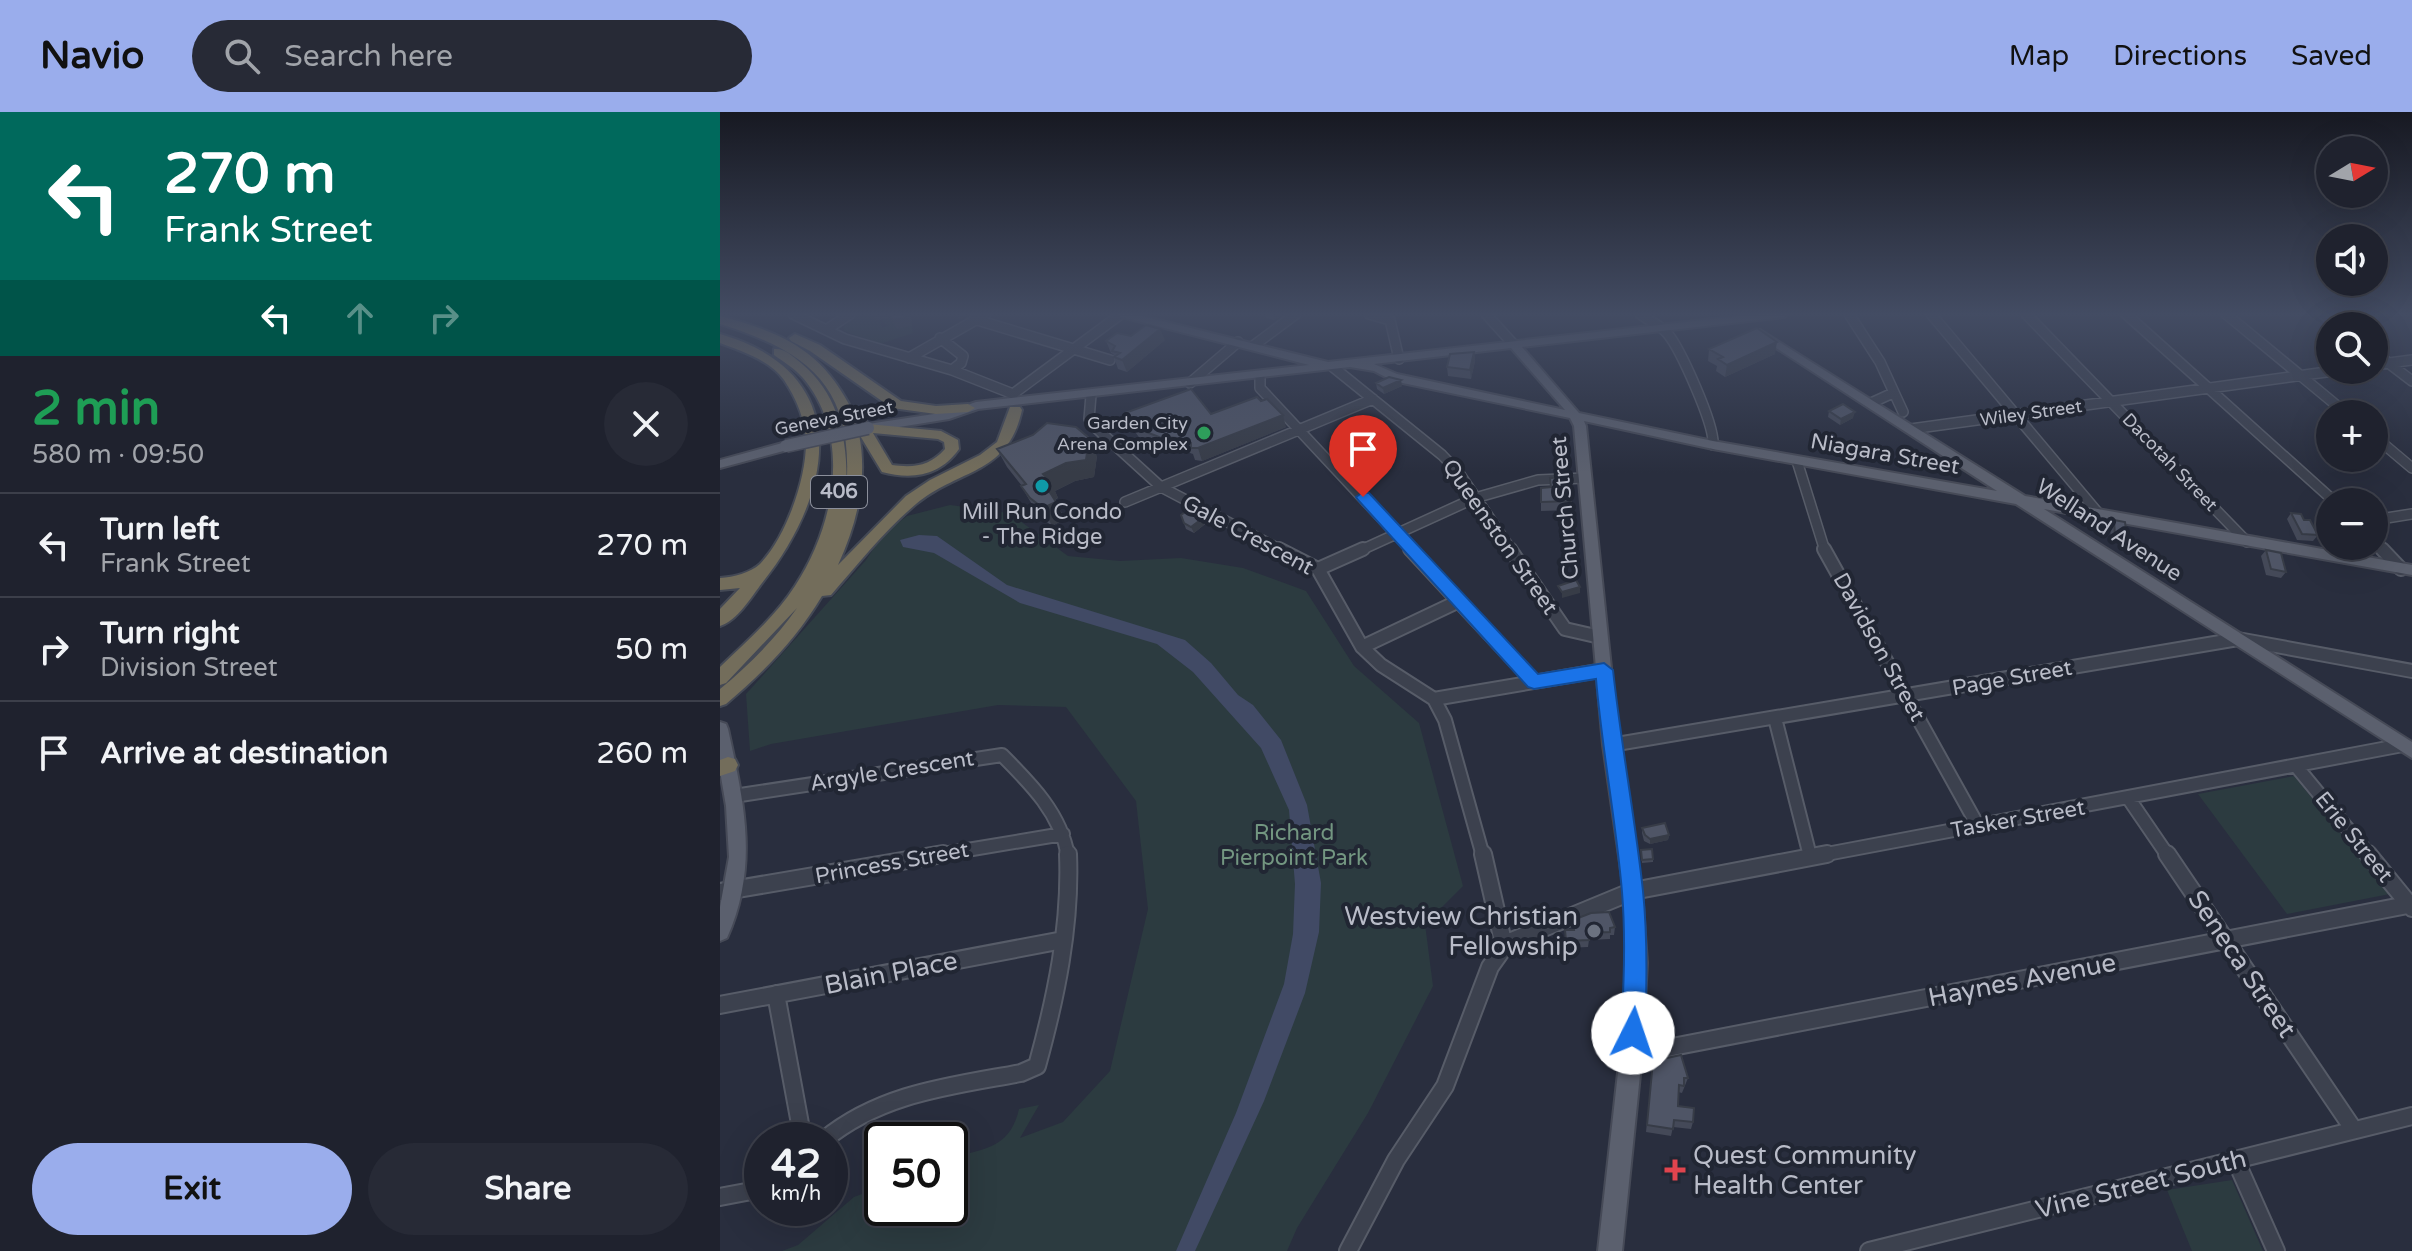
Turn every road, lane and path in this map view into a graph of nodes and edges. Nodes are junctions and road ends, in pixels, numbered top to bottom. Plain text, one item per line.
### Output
1 (777, 367) edge
2 (798, 367) edge
3 (818, 367) edge
4 (843, 367) edge
5 (942, 367) edge
6 (955, 367) edge
7 (1052, 367) edge
8 (1207, 367) edge
9 (1332, 367) edge
10 (1333, 367) edge
11 (1371, 367) edge
12 (1400, 367) edge
13 (1534, 367) edge
14 (1683, 367) edge
15 (1816, 367) edge
16 (1882, 367) edge
17 (1977, 367) edge
18 (2079, 367) edge
19 (2186, 367) edge
20 (2291, 367) edge
21 (2394, 367) edge
22 (952, 370) junction
23 (2316, 374) edge
24 (1260, 375) junction
25 (2302, 376) junction
26 (1410, 379) junction
27 (2412, 381) edge
28 (1186, 384) junction
29 (836, 387) junction
30 (992, 387) junction
31 (2209, 388) junction
32 (1893, 393) junction
33 (1091, 398) junction
34 (1373, 399) junction
35 (2330, 400) edge
36 (2112, 401) junction
37 (1013, 402) junction
38 (1871, 403) junction
39 (972, 407) junction
40 (1903, 412) dead end
41 (949, 415) junction
42 (2018, 415) junction
43 (1578, 417) junction
44 (868, 428) joint
45 (889, 428) junction
46 (1911, 429) junction
47 (1302, 431) junction
48 (1713, 445) junction
49 (2388, 448) edge
50 (723, 461) edge
51 (1797, 461) junction
52 (2412, 468) edge
53 (1585, 478) junction
54 (1161, 487) junction
55 (2320, 488) edge
56 (1475, 498) junction
57 (2023, 500) junction
58 (1125, 502) dead end
59 (2099, 514) junction
60 (2412, 514) edge
61 (2388, 518) edge
62 (1398, 533) junction
63 (2247, 542) junction
64 (2088, 543) junction
65 (2388, 553) edge
66 (774, 559) junction
67 (1318, 569) junction
68 (2407, 570) edge
69 (720, 584) edge
70 (1459, 601) junction
71 (720, 620) edge
72 (1600, 637) junction
73 (2238, 639) junction
74 (1362, 647) junction
75 (772, 649) junction
76 (1604, 670) junction
77 (2412, 671) edge
78 (720, 678) edge
79 (1534, 682) junction
80 (1906, 696) junction
81 (720, 699) edge
82 (1434, 699) junction
83 (1775, 718) junction
84 (720, 731) edge
85 (1611, 745) junction
86 (2408, 748) edge
87 (2296, 766) junction
88 (724, 767) edge
89 (734, 796) junction
90 (2129, 799) junction
91 (1978, 826) junction
92 (1063, 834) junction
93 (1810, 857) junction
94 (727, 891) edge
95 (1633, 891) junction
96 (2411, 906) edge
97 (720, 932) edge
98 (1063, 940) junction
99 (2227, 941) junction
100 (1507, 943) junction
101 (776, 994) junction
102 (720, 1005) edge
103 (1631, 1055) junction
104 (2412, 1116) edge
105 (800, 1122) edge
106 (846, 1122) edge
107 (2354, 1130) junction
108 (2236, 1161) junction
109 (744, 1192) edge
110 (720, 1197) edge
111 (1348, 1251) edge
112 (1610, 1251) edge
113 (1869, 1251) edge
114 (2276, 1251) edge

1 - 66 highway
2 - 78 highway, 406
3 - 29 highway, 406
4 - 39 highway
5 - 22 street
6 - 22 street
7 - 37 street
8 - 28 street
9 - 24 main road, Geneva Street
10 - 34 street, Queenston Street
11 - 26 main road, Niagara Street
12 - 26 main road
13 - 43 main road, Church Street
14 - 48 street
15 - 38 main road, Welland Avenue
16 - 32 street
17 - 42 street
18 - 36 street, Dacotah Street
19 - 31 street
20 - 25 street
21 - 27 street
22 - 30 street
23 - 25 street, Wiley Street
24 - 28 main road, Geneva Street
24 - 47 street
25 - 31 street, Wiley Street
25 - 35 street
26 - 43 main road, Niagara Street
28 - 33 main road, Geneva Street
29 - 45 highway
29 - 75 highway, 406
30 - 37 street
30 - 39 main road
31 - 36 street, Wiley Street
31 - 55 street
32 - 38 street
32 - 40 street
33 - 37 main road, Geneva Street
33 - 54 street, Gale Crescent
34 - 47 street
34 - 56 street, Queenston Street
36 - 42 street, Wiley Street
36 - 63 street, Dacotah Street
37 - 39 main road, Geneva Street
37 - 41 main road, Geneva Street
37 - 75 highway
38 - 46 main road, Welland Avenue
39 - 41 main road, Geneva Street
41 - 45 main road, Geneva Street
42 - 46 street, Wiley Street
42 - 59 street
43 - 48 main road, Niagara Street
43 - 53 main road, Church Street
44 - 45 highway
44 - 50 main road, Geneva Street, bridge
46 - 57 main road, Welland Avenue
47 - 54 street
47 - 62 street
48 - 51 main road, Niagara Street
49 - 52 street
51 - 57 main road, Niagara Street
51 - 80 street, Davidson Street
53 - 56 street
53 - 72 main road, Church Street
54 - 58 street
54 - 67 street, Gale Crescent
56 - 62 street
56 - 72 street, Queenston Street
57 - 59 main road, Niagara Street
57 - 64 main road, Welland Avenue
59 - 63 main road, Niagara Street
59 - 64 main road
60 - 61 street
62 - 67 street
62 - 70 street
63 - 68 main road, Niagara Street
64 - 73 main road, Welland Avenue
65 - 68 street
66 - 69 highway
66 - 71 highway
67 - 74 street, Gale Crescent
70 - 74 street
70 - 79 street
72 - 76 main road
73 - 77 street, Page Street
73 - 80 street, Page Street
73 - 86 main road, Welland Avenue
74 - 82 street, Gale Crescent
75 - 81 highway, 406
76 - 79 street
76 - 85 main road
79 - 82 street
80 - 83 street, Page Street
80 - 91 street, Davidson Street
82 - 100 street
83 - 85 street, Page Street
83 - 93 street
84 - 88 main road
85 - 95 main road
86 - 87 street, Tasker Street
87 - 90 street, Tasker Street
87 - 96 street, Erie Street
88 - 89 main road
89 - 92 street, Argyle Crescent
89 - 94 main road
90 - 91 street, Tasker Street
90 - 99 street, Seneca Street
91 - 93 street, Tasker Street
92 - 94 street, Princess Street
92 - 98 street, Argyle Crescent
93 - 95 street, Tasker Street
94 - 97 main road
95 - 100 street, Tasker Street
95 - 103 main road
96 - 99 street, Haynes Avenue
98 - 101 street, Blain Place
98 - 106 street, Argyle Crescent
99 - 103 street, Haynes Avenue
99 - 107 street, Seneca Street
100 - 111 street
101 - 102 street, Blain Place
101 - 105 street
103 - 112 main road
104 - 107 street, Vine Street South
107 - 108 street, Vine Street South
108 - 113 street, Vine Street South
108 - 114 street
109 - 110 street

